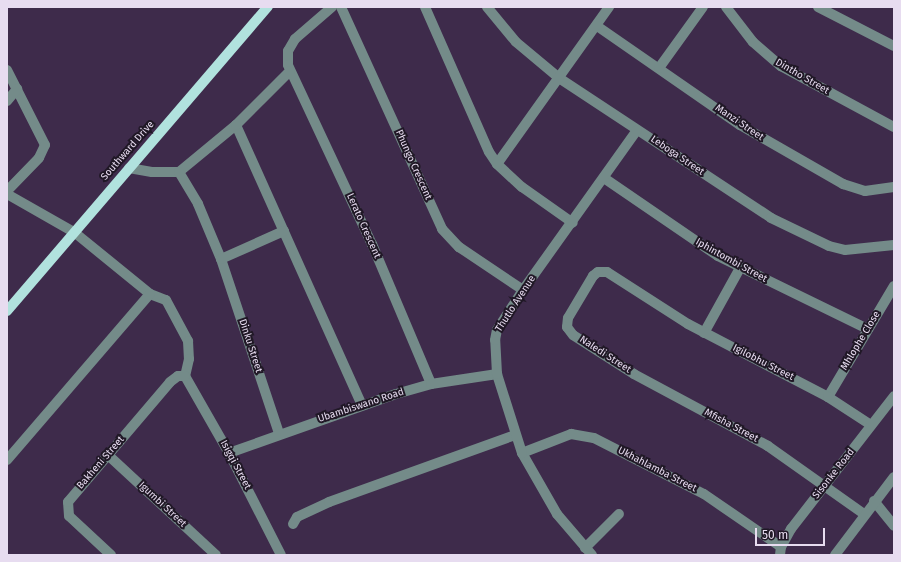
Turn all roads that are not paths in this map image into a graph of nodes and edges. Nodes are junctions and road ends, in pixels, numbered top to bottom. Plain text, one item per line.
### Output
1 (268, 7) edge
2 (332, 7) edge
3 (341, 7) edge
4 (424, 7) edge
5 (488, 7) edge
6 (609, 7) edge
7 (703, 7) edge
8 (726, 7) edge
9 (818, 7) edge
10 (596, 26) junction
11 (894, 46) edge
12 (659, 68) junction
13 (7, 70) edge
14 (290, 71) junction
15 (559, 78) junction
16 (17, 89) junction
17 (7, 101) edge
18 (236, 125) junction
19 (894, 127) edge
20 (638, 130) junction
21 (497, 164) junction
22 (129, 168) junction
23 (179, 172) junction
24 (604, 178) junction
25 (894, 187) edge
26 (7, 192) edge
27 (573, 222) junction
28 (284, 231) junction
29 (74, 232) junction
30 (894, 245) edge
31 (221, 259) junction
32 (740, 268) junction
33 (894, 286) edge
34 (524, 290) junction
35 (150, 294) junction
36 (654, 302) joint
37 (7, 311) edge
38 (868, 329) junction
39 (704, 333) junction
40 (497, 374) junction
41 (634, 374) joint
42 (185, 376) junction
43 (432, 384) junction
44 (894, 396) edge
45 (828, 397) junction
46 (362, 405) junction
47 (872, 425) junction
48 (279, 433) junction
49 (515, 435) junction
50 (228, 453) junction
51 (522, 453) junction
52 (108, 455) junction
53 (7, 460) edge
54 (894, 477) edge
55 (824, 486) junction
56 (874, 501) junction
57 (619, 514) dead end
58 (864, 514) junction
59 (293, 524) dead end
60 (894, 526) edge
61 (780, 551) edge
62 (838, 551) edge
63 (588, 552) edge
64 (110, 555) edge
65 (216, 555) edge
66 (281, 555) edge
67 (848, 555) edge

1 - 22 main road, Southward Drive
2 - 14 street
3 - 34 street, Phungo Crescent
4 - 21 street
5 - 15 street, Leboga Street
6 - 10 street
7 - 12 street
8 - 19 street, Dintho Street
9 - 11 street
10 - 12 street, Manzi Street
10 - 15 street
12 - 25 street, Manzi Street
13 - 16 street
14 - 18 street
14 - 43 street, Lerato Crescent
15 - 20 street, Leboga Street
15 - 21 street
16 - 17 street
16 - 26 street
18 - 23 street
18 - 28 street
20 - 24 street, Thutlo Avenue
20 - 30 street, Leboga Street
21 - 27 street
22 - 23 street
22 - 29 main road, Southward Drive
23 - 31 street, Dinku Street
24 - 27 street, Thutlo Avenue
24 - 32 street, Iphintombi Street
26 - 29 street
27 - 34 street, Thutlo Avenue
28 - 31 street
28 - 46 street
29 - 35 street
29 - 37 main road, Southward Drive
31 - 48 street, Dinku Street
32 - 38 street, Iphintombi Street
32 - 39 street
33 - 38 street, Mhlophe Close
34 - 40 street, Thutlo Avenue
35 - 42 street
35 - 53 street
36 - 39 street, Igilobhu Street
36 - 41 street, Naledi Street
38 - 45 street, Mhlophe Close
39 - 45 street, Igilobhu Street
40 - 43 street, Ubambiswano Road
40 - 49 street, Thutlo Avenue
41 - 55 street, Mfisha Street
42 - 50 street, Isigqi Street
42 - 52 street, Bakheni Street
43 - 46 street, Ubambiswano Road
44 - 47 street, Sisonke Road
45 - 47 street, Igilobhu Street
46 - 48 street, Ubambiswano Road
47 - 55 street, Sisonke Road
48 - 50 street, Ubambiswano Road
49 - 51 street, Thutlo Avenue
49 - 59 street
50 - 66 street, Isigqi Street
51 - 61 street, Ukhahlamba Street
51 - 63 street, Thutlo Avenue
52 - 64 street, Bakheni Street
52 - 65 street, Igumbi Street
54 - 56 street
55 - 58 street, Mfisha Street
55 - 61 street, Sisonke Road
56 - 58 street
56 - 60 street
57 - 63 street
58 - 62 street
62 - 67 street

